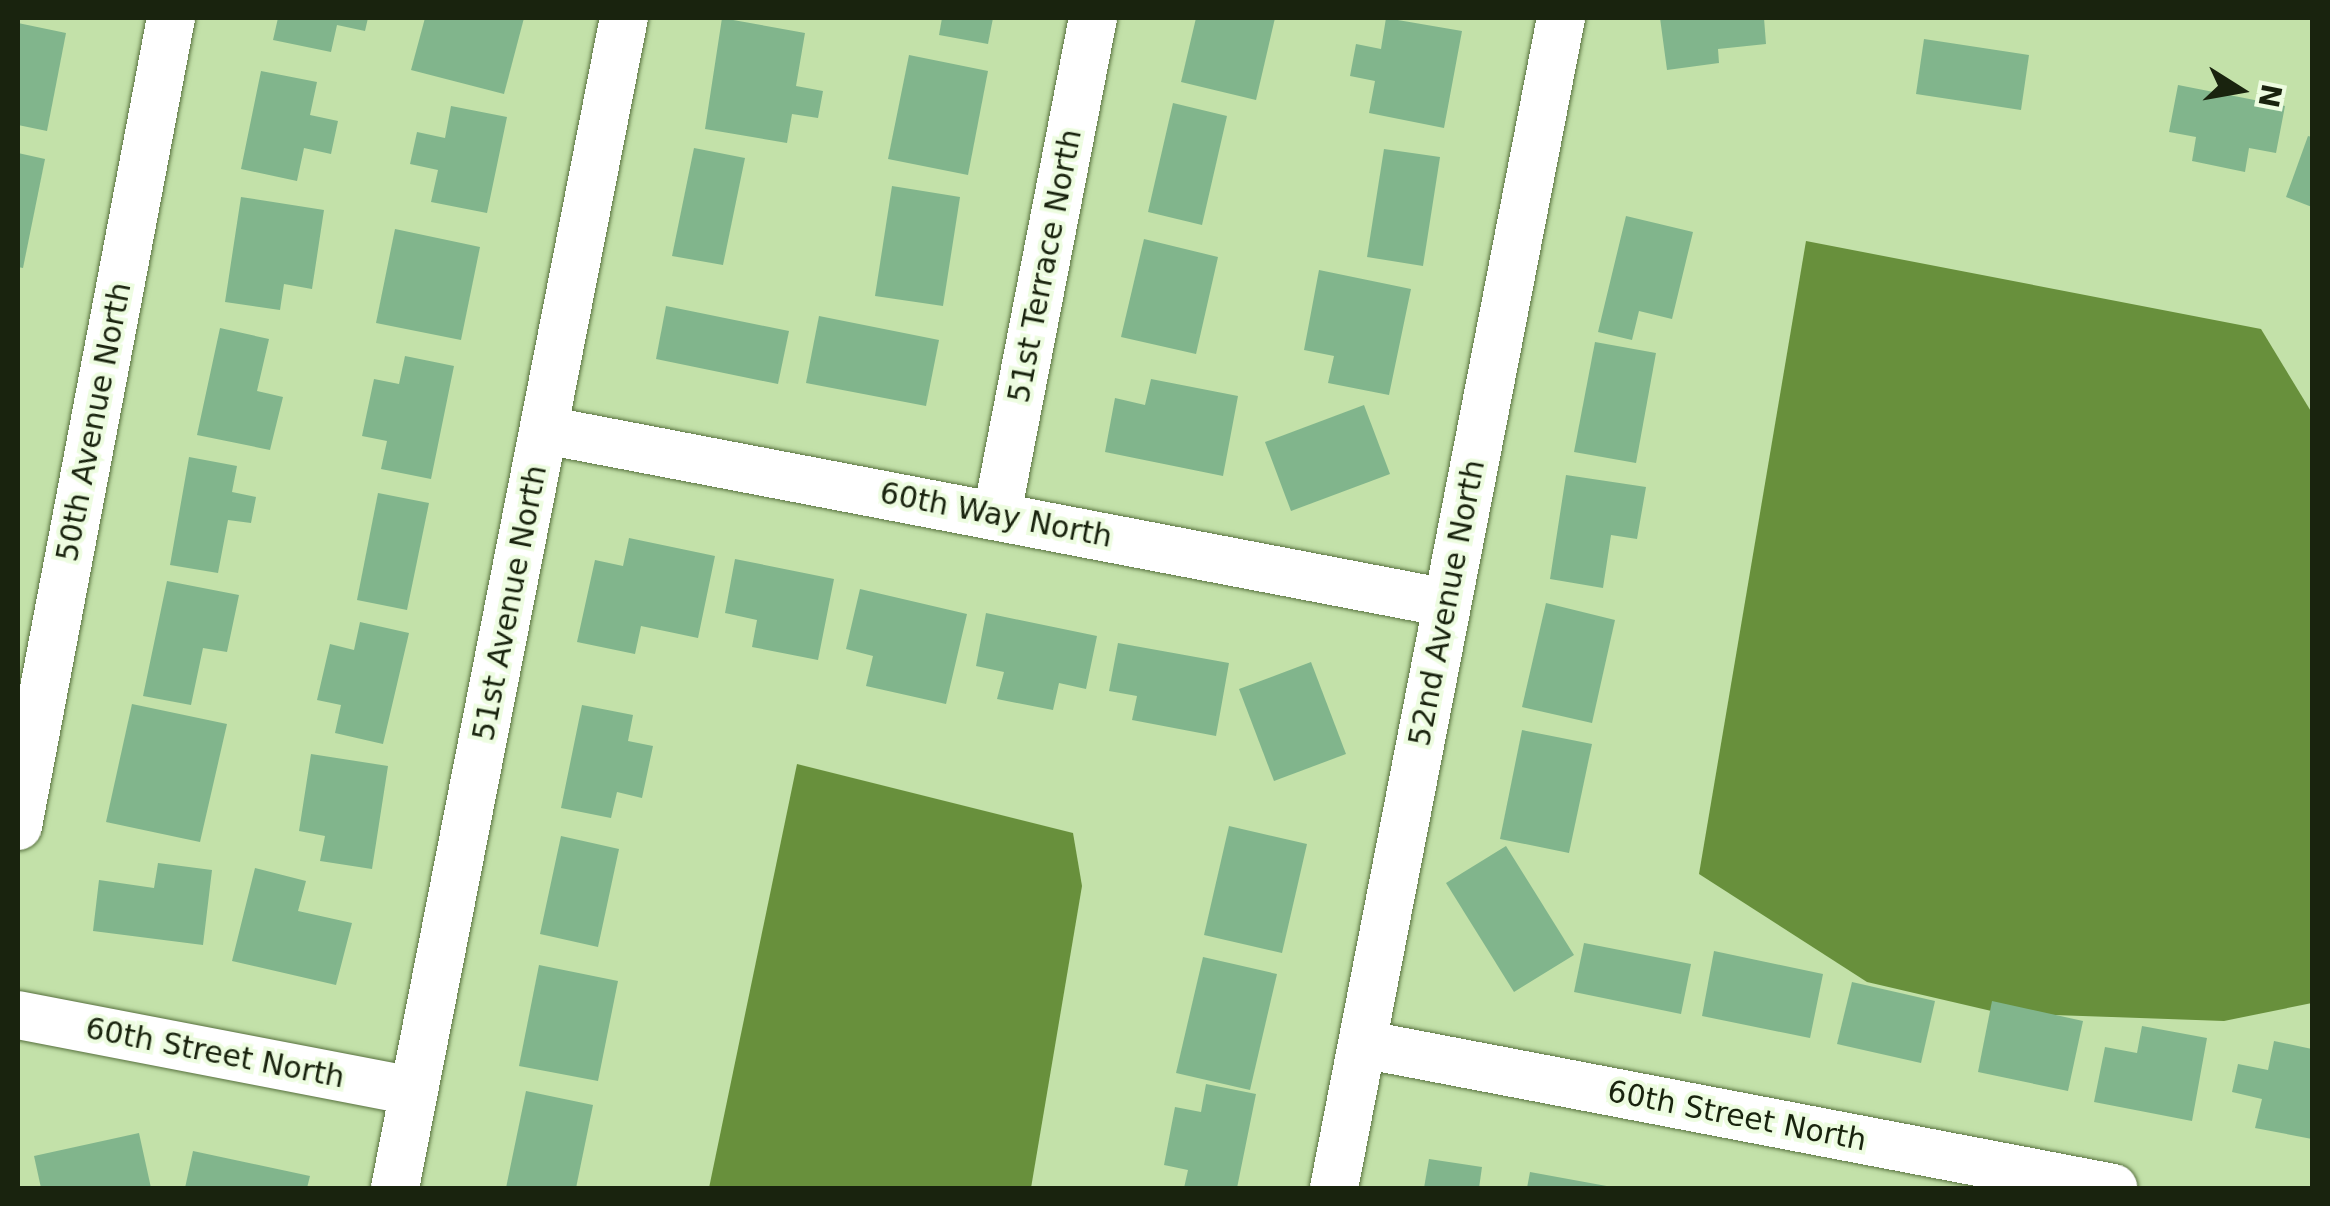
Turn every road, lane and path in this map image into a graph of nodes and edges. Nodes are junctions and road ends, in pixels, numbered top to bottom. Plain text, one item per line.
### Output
1 (171, 18) edge
2 (624, 18) edge
3 (1093, 18) edge
4 (1561, 18) edge
5 (545, 430) junction
6 (997, 514) junction
7 (1447, 603) junction
8 (18, 826) edge
9 (18, 1015) edge
10 (1362, 1044) junction
11 (412, 1091) junction
12 (394, 1188) edge
13 (1334, 1188) edge
14 (2113, 1188) edge

1 - 8 street, 50th Avenue North
2 - 5 street, 51st Avenue North
3 - 6 street, 51st Terrace North
4 - 7 street, 52nd Avenue North
5 - 6 street, 60th Way North
5 - 11 street, 51st Avenue North
6 - 7 street, 60th Way North
7 - 10 street, 52nd Avenue North
9 - 11 street, 60th Street North
10 - 13 street, 52nd Avenue North
10 - 14 street, 60th Street North
11 - 12 street, 51st Avenue North

